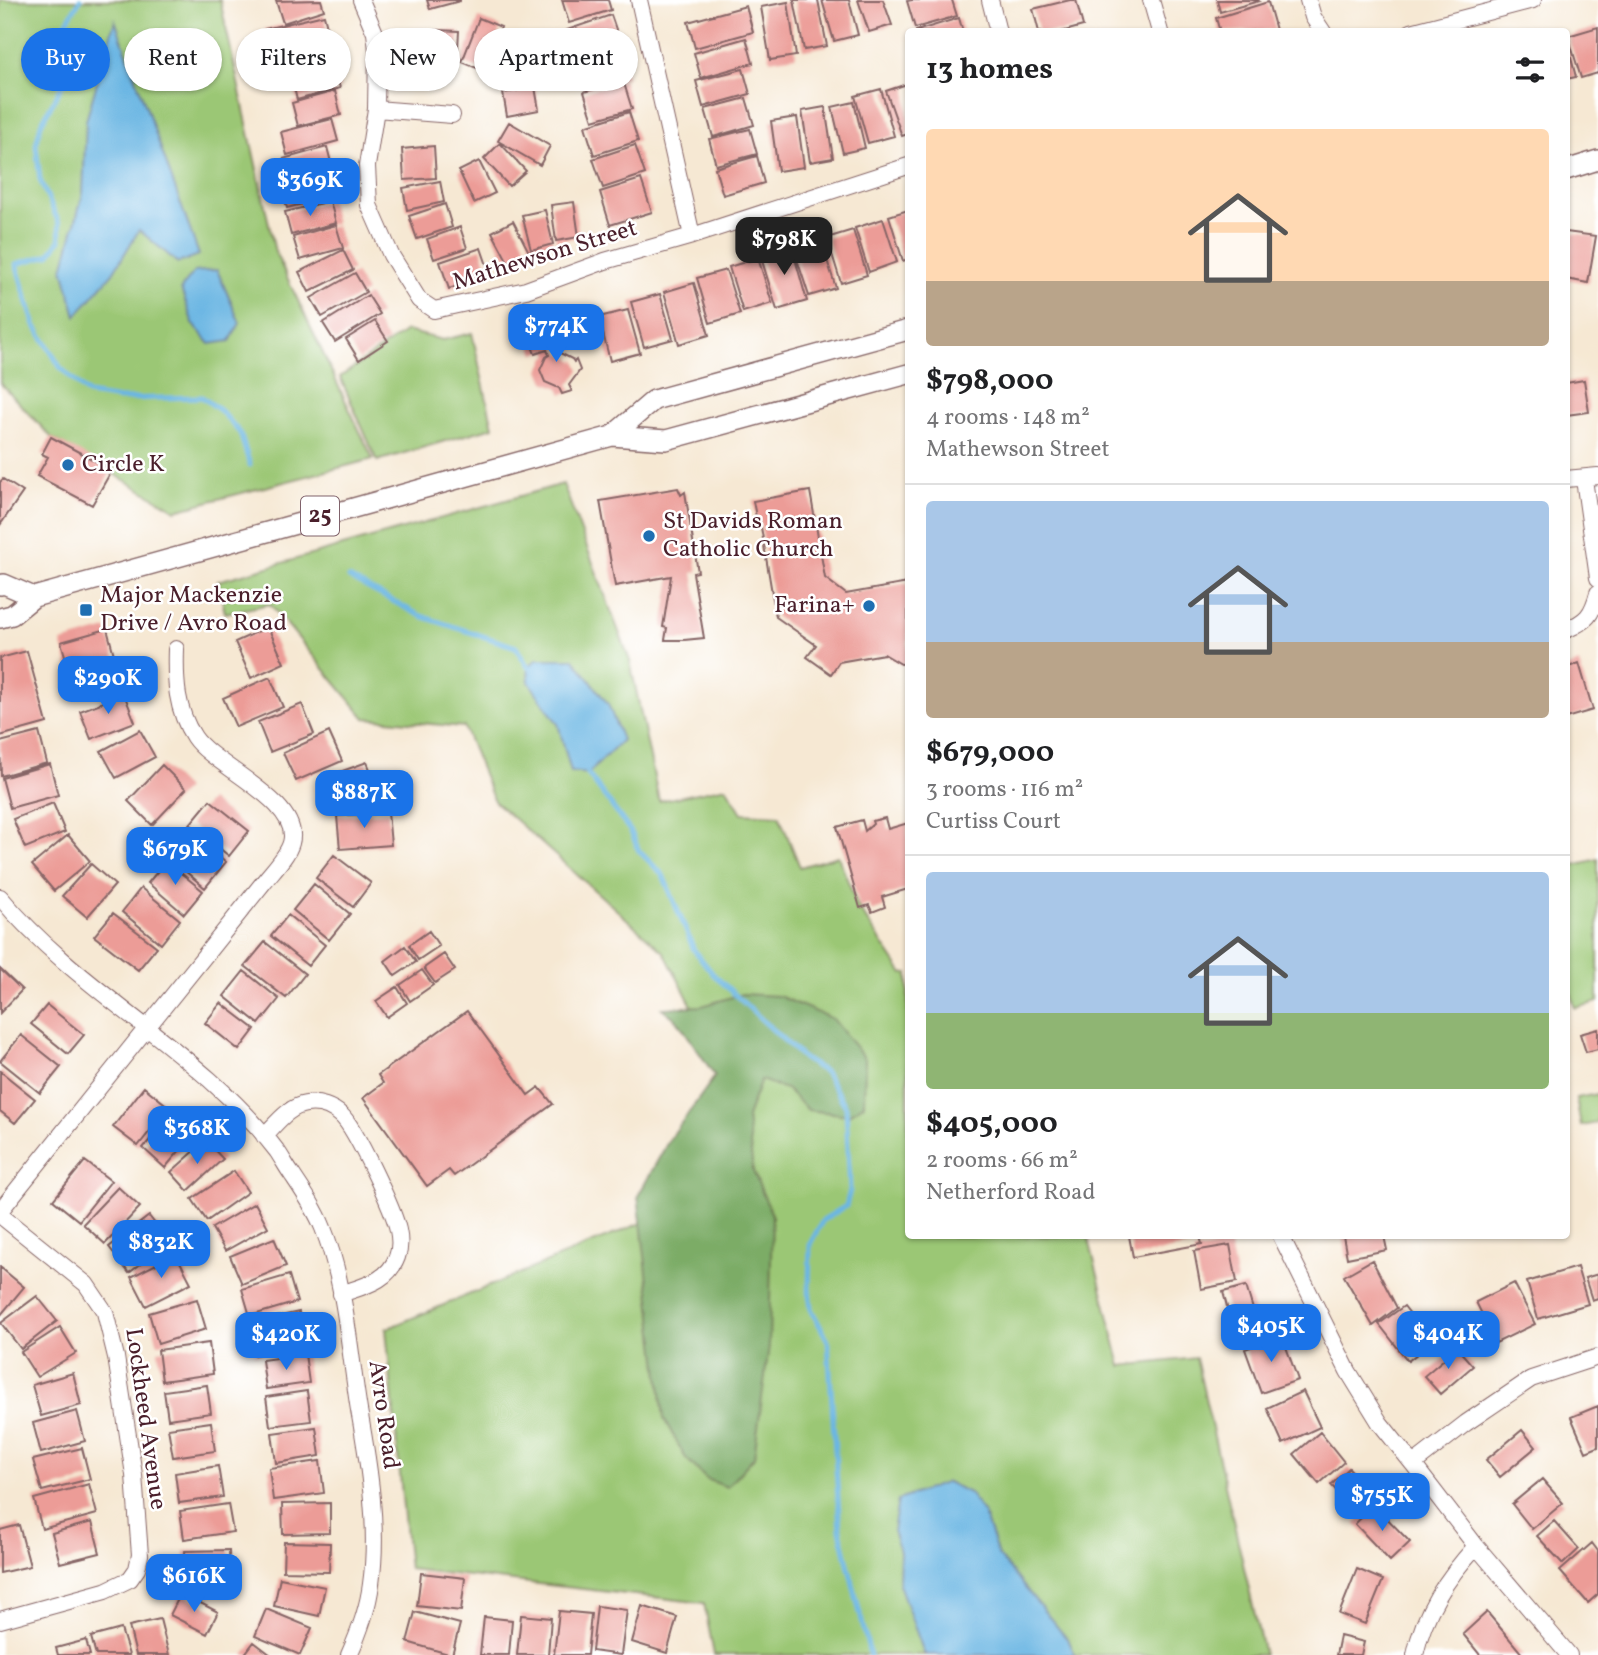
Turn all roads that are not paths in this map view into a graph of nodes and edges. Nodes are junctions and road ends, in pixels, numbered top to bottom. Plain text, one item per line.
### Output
1 (361, 0) edge
2 (640, 0) edge
3 (990, 0) edge
4 (1151, 0) edge
5 (1308, 0) edge
6 (1533, 0) edge
7 (998, 28) edge
8 (1159, 28) edge
9 (1320, 28) edge
10 (1425, 28) edge
11 (376, 109) junction
12 (452, 116) dead end
13 (1598, 160) edge
14 (905, 167) edge
15 (1570, 169) edge
16 (692, 236) junction
17 (905, 331) edge
18 (905, 375) edge
19 (612, 436) junction
20 (1591, 477) edge
21 (1570, 479) edge
22 (1598, 578) edge
23 (0, 585) edge
24 (1598, 593) edge
25 (34, 597) junction
26 (0, 618) edge
27 (1570, 628) edge
28 (176, 649) dead end
29 (0, 897) edge
30 (147, 1028) junction
31 (264, 1136) junction
32 (0, 1213) edge
33 (1282, 1239) edge
34 (341, 1294) junction
35 (1598, 1357) edge
36 (1413, 1464) junction
37 (1476, 1546) junction
38 (0, 1620) edge
39 (352, 1654) edge
40 (1415, 1655) edge
41 (1569, 1655) edge

1 - 11 street, Mathewson Street
2 - 16 street
3 - 7 street
4 - 8 street
5 - 9 street
6 - 10 street
11 - 12 street
11 - 16 street, Mathewson Street
13 - 15 main road
14 - 16 street, Mathewson Street
17 - 19 main road, 25
18 - 19 main road, 25
19 - 25 main road, 25
20 - 21 street
20 - 22 street
23 - 25 main road
24 - 27 street
25 - 26 main road, 25
28 - 30 street
29 - 30 street, Avro Road
30 - 31 street, Avro Road
30 - 32 street
31 - 34 street, Avro Road
31 - 34 street
32 - 38 street, Lockheed Avenue
33 - 36 street
34 - 39 street, Avro Road
35 - 36 street
36 - 37 street
37 - 40 street
37 - 41 street

